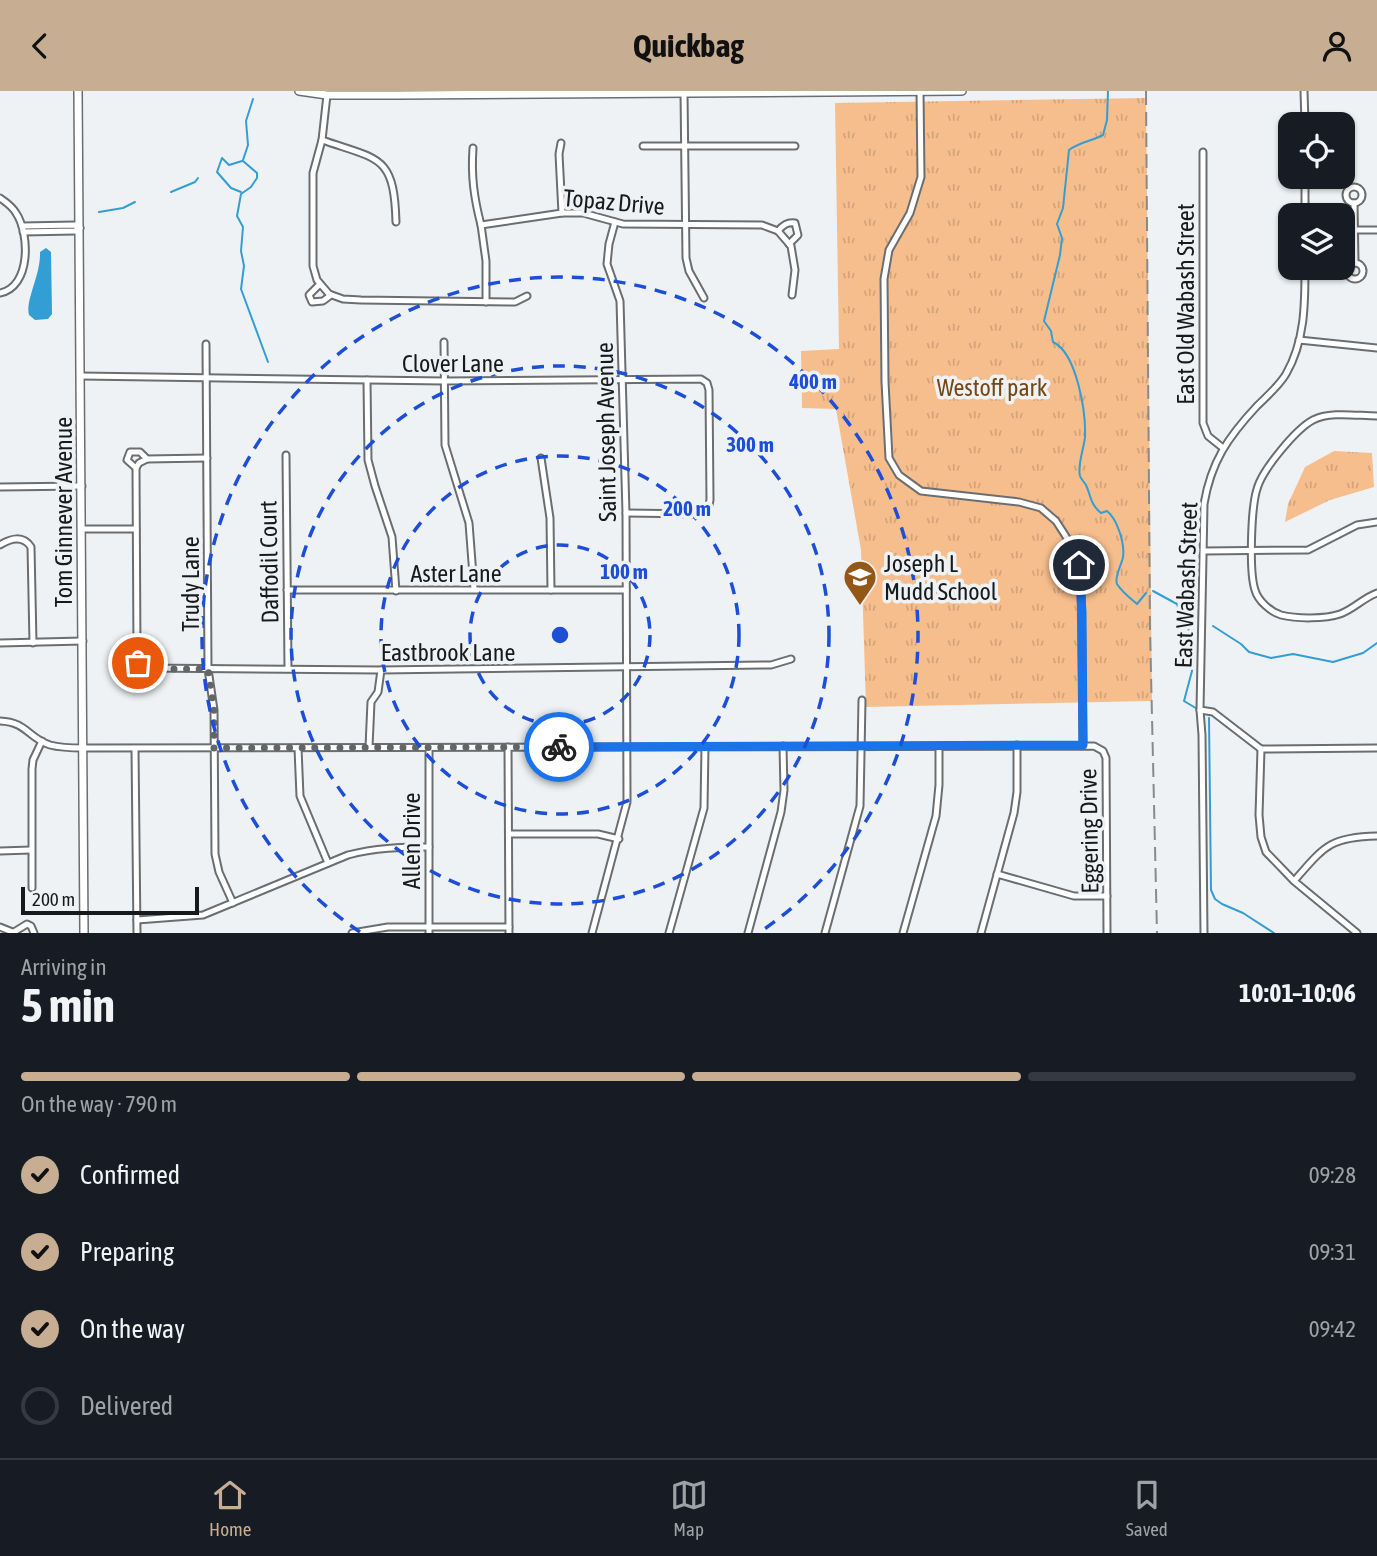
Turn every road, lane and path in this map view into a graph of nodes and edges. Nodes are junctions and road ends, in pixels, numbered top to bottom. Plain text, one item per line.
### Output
1 (78, 91) edge
2 (299, 91) edge
3 (962, 91) edge
4 (1304, 91) edge
5 (920, 92) edge
6 (684, 93) edge
7 (327, 95) junction
8 (1304, 112) edge
9 (322, 140) junction
10 (561, 143) dead end
11 (685, 145) junction
12 (643, 146) dead end
13 (795, 146) dead end
14 (473, 148) dead end
15 (1203, 152) dead end
16 (0, 198) edge
17 (562, 213) junction
18 (396, 222) dead end
19 (615, 222) junction
20 (481, 225) junction
21 (686, 225) junction
22 (80, 227) junction
23 (22, 229) junction
24 (1355, 230) edge
25 (1377, 230) edge
26 (778, 231) junction
27 (789, 244) junction
28 (1305, 280) edge
29 (320, 284) junction
30 (0, 293) edge
31 (331, 295) junction
32 (792, 295) dead end
33 (527, 296) dead end
34 (704, 298) dead end
35 (486, 302) junction
36 (1299, 340) junction
37 (444, 342) dead end
38 (205, 344) dead end
39 (1377, 348) edge
40 (81, 376) junction
41 (206, 378) junction
42 (623, 379) junction
43 (367, 380) junction
44 (445, 381) junction
45 (1377, 416) edge
46 (1223, 447) junction
47 (286, 455) dead end
48 (207, 458) junction
49 (541, 458) dead end
50 (147, 459) junction
51 (137, 466) junction
52 (82, 486) junction
53 (0, 487) edge
54 (626, 513) junction
55 (1377, 522) edge
56 (82, 529) junction
57 (136, 529) junction
58 (0, 545) edge
59 (1253, 550) junction
60 (1204, 551) junction
61 (474, 589) junction
62 (287, 590) junction
63 (551, 590) junction
64 (626, 590) junction
65 (396, 591) junction
66 (1377, 593) edge
67 (83, 641) junction
68 (0, 643) edge
69 (33, 643) junction
70 (791, 659) dead end
71 (288, 668) junction
72 (627, 668) junction
73 (208, 669) junction
74 (381, 670) junction
75 (862, 699) dead end
76 (1200, 711) junction
77 (0, 721) edge
78 (42, 741) junction
79 (1017, 745) junction
80 (1083, 745) junction
81 (627, 746) junction
82 (705, 746) junction
83 (783, 746) junction
84 (861, 746) junction
85 (939, 746) junction
86 (369, 747) junction
87 (508, 747) junction
88 (84, 748) junction
89 (214, 748) junction
90 (298, 748) junction
91 (429, 748) junction
92 (1377, 748) edge
93 (135, 749) junction
94 (1261, 750) junction
95 (509, 834) junction
96 (1377, 836) edge
97 (619, 839) junction
98 (429, 847) junction
99 (31, 850) junction
100 (0, 851) edge
101 (328, 863) junction
102 (997, 874) junction
103 (1294, 881) junction
104 (32, 888) dead end
105 (1107, 896) junction
106 (233, 903) junction
107 (136, 920) junction
108 (0, 927) edge
109 (429, 930) edge
110 (509, 930) edge
111 (14, 932) edge
112 (34, 933) edge
113 (84, 933) edge
114 (137, 933) edge
115 (352, 933) edge
116 (592, 933) edge
117 (669, 933) edge
118 (748, 933) edge
119 (825, 933) edge
120 (903, 933) edge
121 (981, 933) edge
122 (1107, 933) edge
123 (1204, 933) edge
124 (1357, 933) edge

1 - 22 main road, Tom Ginnever Avenue
2 - 7 main road
3 - 5 main road
4 - 8 street
5 - 6 main road
5 - 80 street
6 - 7 main road
6 - 11 street
7 - 9 street
9 - 18 street
9 - 29 street
10 - 17 street
11 - 12 street
11 - 13 street
11 - 21 street
14 - 20 street
15 - 46 street, East Old Wabash Street
16 - 23 street
17 - 19 street, Topaz Drive
17 - 20 street, Topaz Drive
19 - 21 street, Topaz Drive
19 - 42 street, Saint Joseph Avenue
20 - 35 street
21 - 26 street, Topaz Drive
21 - 34 street
22 - 23 street
22 - 40 main road, Tom Ginnever Avenue
23 - 30 street
24 - 25 street
26 - 27 street
26 - 27 street, Topaz Drive
27 - 32 street, Topaz Drive
28 - 36 street, East Wabash Street
29 - 31 street
29 - 31 street
31 - 35 street
33 - 35 street
36 - 39 street
36 - 46 street, East Wabash Street
37 - 44 street
38 - 41 street, Trudy Lane
40 - 41 street, Clover Lane
40 - 52 main road, Tom Ginnever Avenue
41 - 43 street, Clover Lane
41 - 48 street, Trudy Lane
42 - 44 street, Clover Lane
42 - 54 street, Saint Joseph Avenue
42 - 54 street, Clover Lane
43 - 44 street, Clover Lane
43 - 65 street
44 - 61 street
45 - 59 street
46 - 60 street, East Wabash Street
47 - 62 street, Daffodil Court
48 - 50 street
48 - 73 street, Trudy Lane
49 - 63 street
50 - 51 street
50 - 51 street
51 - 57 street
52 - 53 street
52 - 56 main road, Tom Ginnever Avenue
54 - 64 street, Saint Joseph Avenue
55 - 59 street
56 - 57 street
56 - 67 main road, Tom Ginnever Avenue
57 - 73 street, Eastbrook Lane
58 - 69 street
59 - 60 street
59 - 66 street
60 - 76 street, East Wabash Street
61 - 63 street, Aster Lane
61 - 65 street, Aster Lane
62 - 65 street, Aster Lane
62 - 71 street, Daffodil Court
63 - 64 street, Aster Lane
64 - 72 street, Saint Joseph Avenue
67 - 69 street
67 - 88 main road, Tom Ginnever Avenue
68 - 69 street
70 - 72 street, Eastbrook Lane
71 - 73 street, Eastbrook Lane
71 - 74 street, Eastbrook Lane
72 - 74 street, Eastbrook Lane
72 - 81 street, Saint Joseph Avenue
73 - 89 street, Trudy Lane
74 - 86 street
75 - 84 street
76 - 94 street
76 - 123 street, East Wabash Street
77 - 78 street
78 - 88 street
78 - 99 street
79 - 80 street
79 - 85 street
79 - 102 street
80 - 105 street, Eggering Drive
81 - 82 street
81 - 87 street
81 - 97 street, Saint Joseph Avenue
82 - 83 street
82 - 117 street
83 - 84 street
83 - 118 street
84 - 85 street
84 - 119 street
85 - 120 street
86 - 90 street
86 - 91 street
87 - 91 street
87 - 95 street
88 - 93 street
88 - 113 main road, Tom Ginnever Avenue
89 - 90 street
89 - 93 street
89 - 106 street, Trudy Lane
90 - 101 street
91 - 98 street, Allen Drive
92 - 94 street
93 - 107 street
94 - 103 street
95 - 97 street
95 - 110 street
96 - 103 street
97 - 116 street, Saint Joseph Avenue
98 - 101 street
98 - 109 street, Allen Drive
99 - 100 street
99 - 104 street
101 - 106 street
102 - 105 street
102 - 121 street
103 - 124 street
105 - 122 street, Eggering Drive
106 - 107 street
107 - 114 street
108 - 111 street
109 - 110 street
109 - 115 street
111 - 112 street

